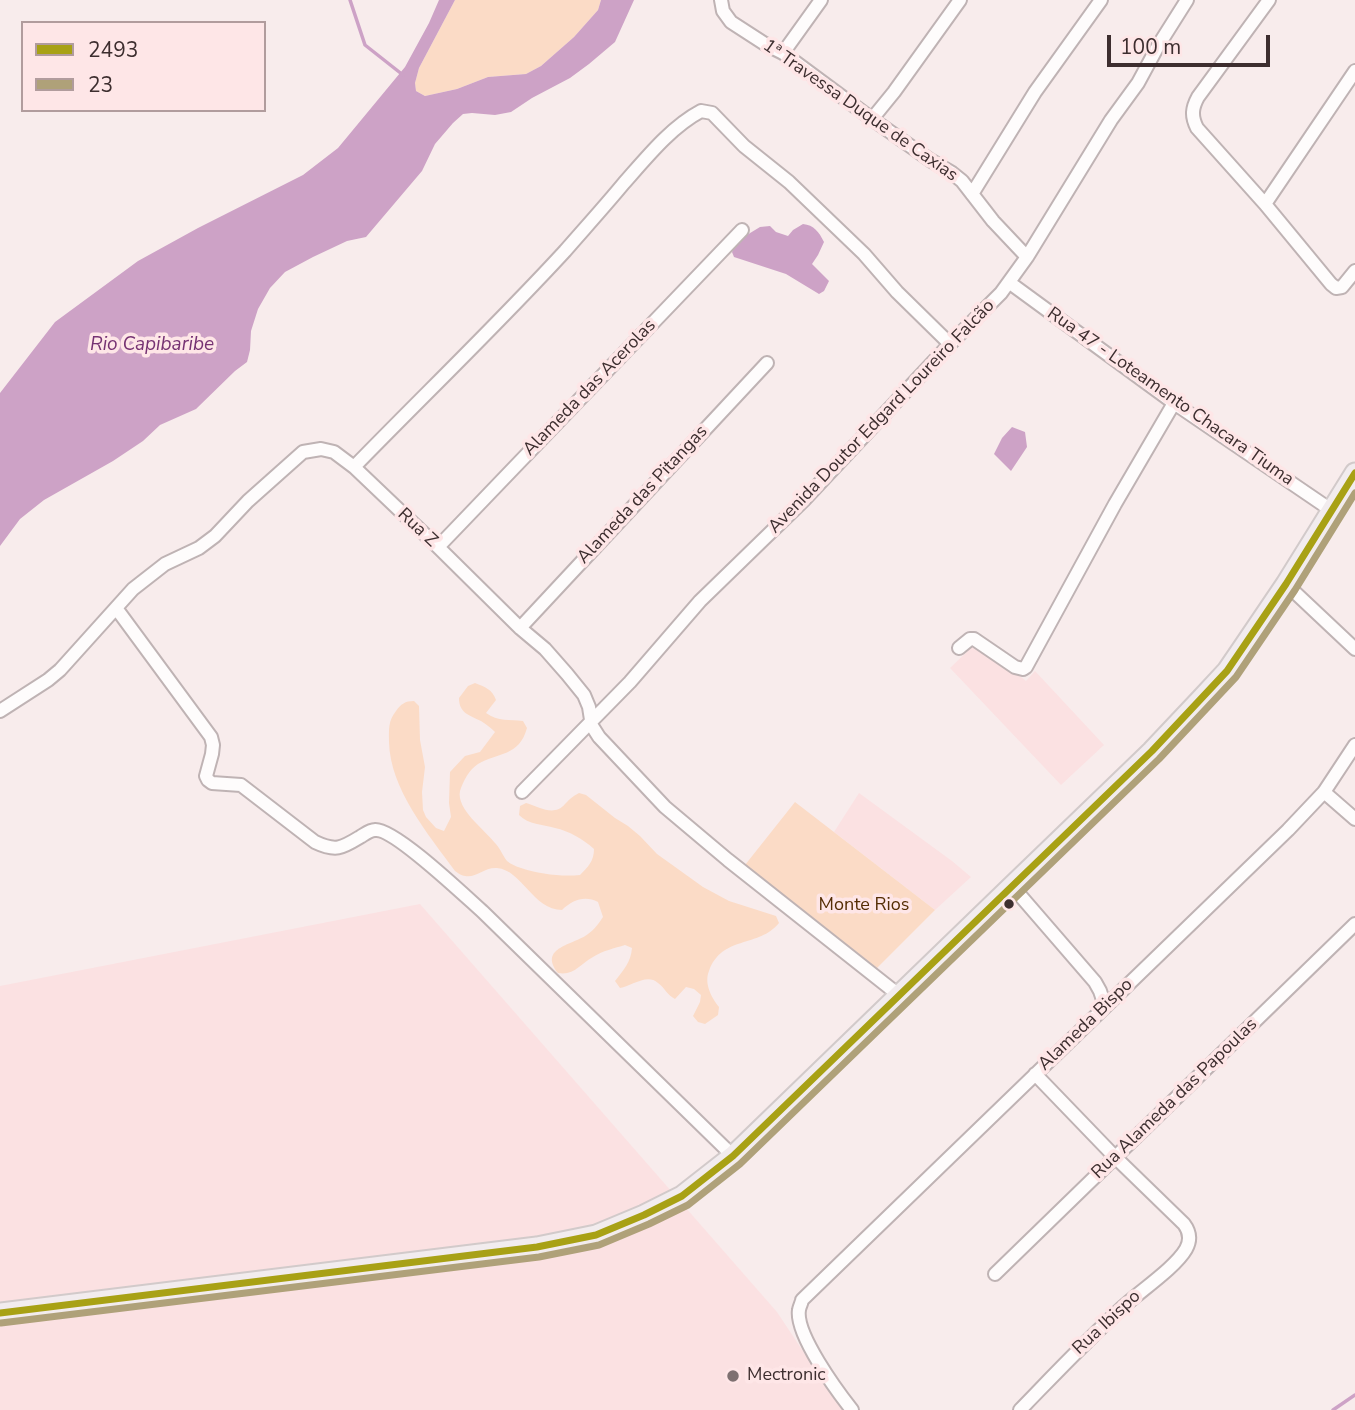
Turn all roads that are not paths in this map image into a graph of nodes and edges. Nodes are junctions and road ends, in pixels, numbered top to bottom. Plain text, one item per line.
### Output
1 (821, 0) edge
2 (960, 0) edge
3 (1101, 0) edge
4 (1187, 0) edge
5 (1269, 0) edge
6 (720, 1) edge
7 (783, 53) junction
8 (1355, 71) edge
9 (872, 119) junction
10 (972, 194) junction
11 (1265, 204) junction
12 (742, 230) dead end
13 (1027, 257) junction
14 (1355, 271) edge
15 (1010, 283) junction
16 (950, 344) junction
17 (767, 363) dead end
18 (1174, 403) junction
19 (354, 467) junction
20 (1355, 473) edge
21 (1331, 510) junction
22 (438, 547) junction
23 (1286, 584) junction
24 (116, 608) junction
25 (520, 628) junction
26 (959, 648) dead end
27 (1355, 649) edge
28 (0, 711) edge
29 (591, 722) junction
30 (1355, 745) edge
31 (522, 792) dead end
32 (1324, 792) junction
33 (1355, 819) edge
34 (1013, 886) junction
35 (1355, 924) edge
36 (900, 996) junction
37 (1105, 1006) junction
38 (1035, 1074) junction
39 (733, 1156) junction
40 (1115, 1157) junction
41 (995, 1274) dead end
42 (0, 1313) edge
43 (852, 1410) edge
44 (1020, 1410) edge

1 - 7 street
2 - 9 street
3 - 10 street
4 - 13 street, Avenida Doutor Edgard Loureiro Falcão
5 - 11 street
6 - 7 street, 1ª Travessa Duque de Caxias
7 - 9 street, 1ª Travessa Duque de Caxias
8 - 11 street
9 - 10 street, 1ª Travessa Duque de Caxias
10 - 13 street, 1ª Travessa Duque de Caxias
11 - 14 street
12 - 22 street, Alameda das Acerolas
13 - 15 street, Avenida Doutor Edgard Loureiro Falcão
15 - 16 street, Avenida Doutor Edgard Loureiro Falcão
15 - 18 street, Rua 47 - Loteamento Chacara Tiuma
16 - 19 street
16 - 29 street, Avenida Doutor Edgard Loureiro Falcão
17 - 25 street, Alameda das Pitangas
18 - 21 street, Rua 47 - Loteamento Chacara Tiuma
18 - 26 street
19 - 22 street, Rua Z
19 - 24 street, Rua Z
20 - 21 main road
21 - 23 main road
22 - 25 street, Rua Z
23 - 27 street
23 - 34 main road
24 - 28 street
24 - 39 street
25 - 29 street, Rua Z
29 - 31 street, Avenida Doutor Edgard Loureiro Falcão
29 - 36 street, Rua Z
30 - 32 street, Alameda Bispo
32 - 33 street
32 - 37 street, Alameda Bispo
34 - 36 main road
34 - 37 street
35 - 40 street, Rua Alameda das Papoulas
36 - 39 main road
37 - 38 street, Alameda Bispo
38 - 40 street
38 - 43 street, Alameda Bispo
39 - 42 main road
40 - 41 street, Rua Alameda das Papoulas
40 - 44 street, Rua Ibispo

